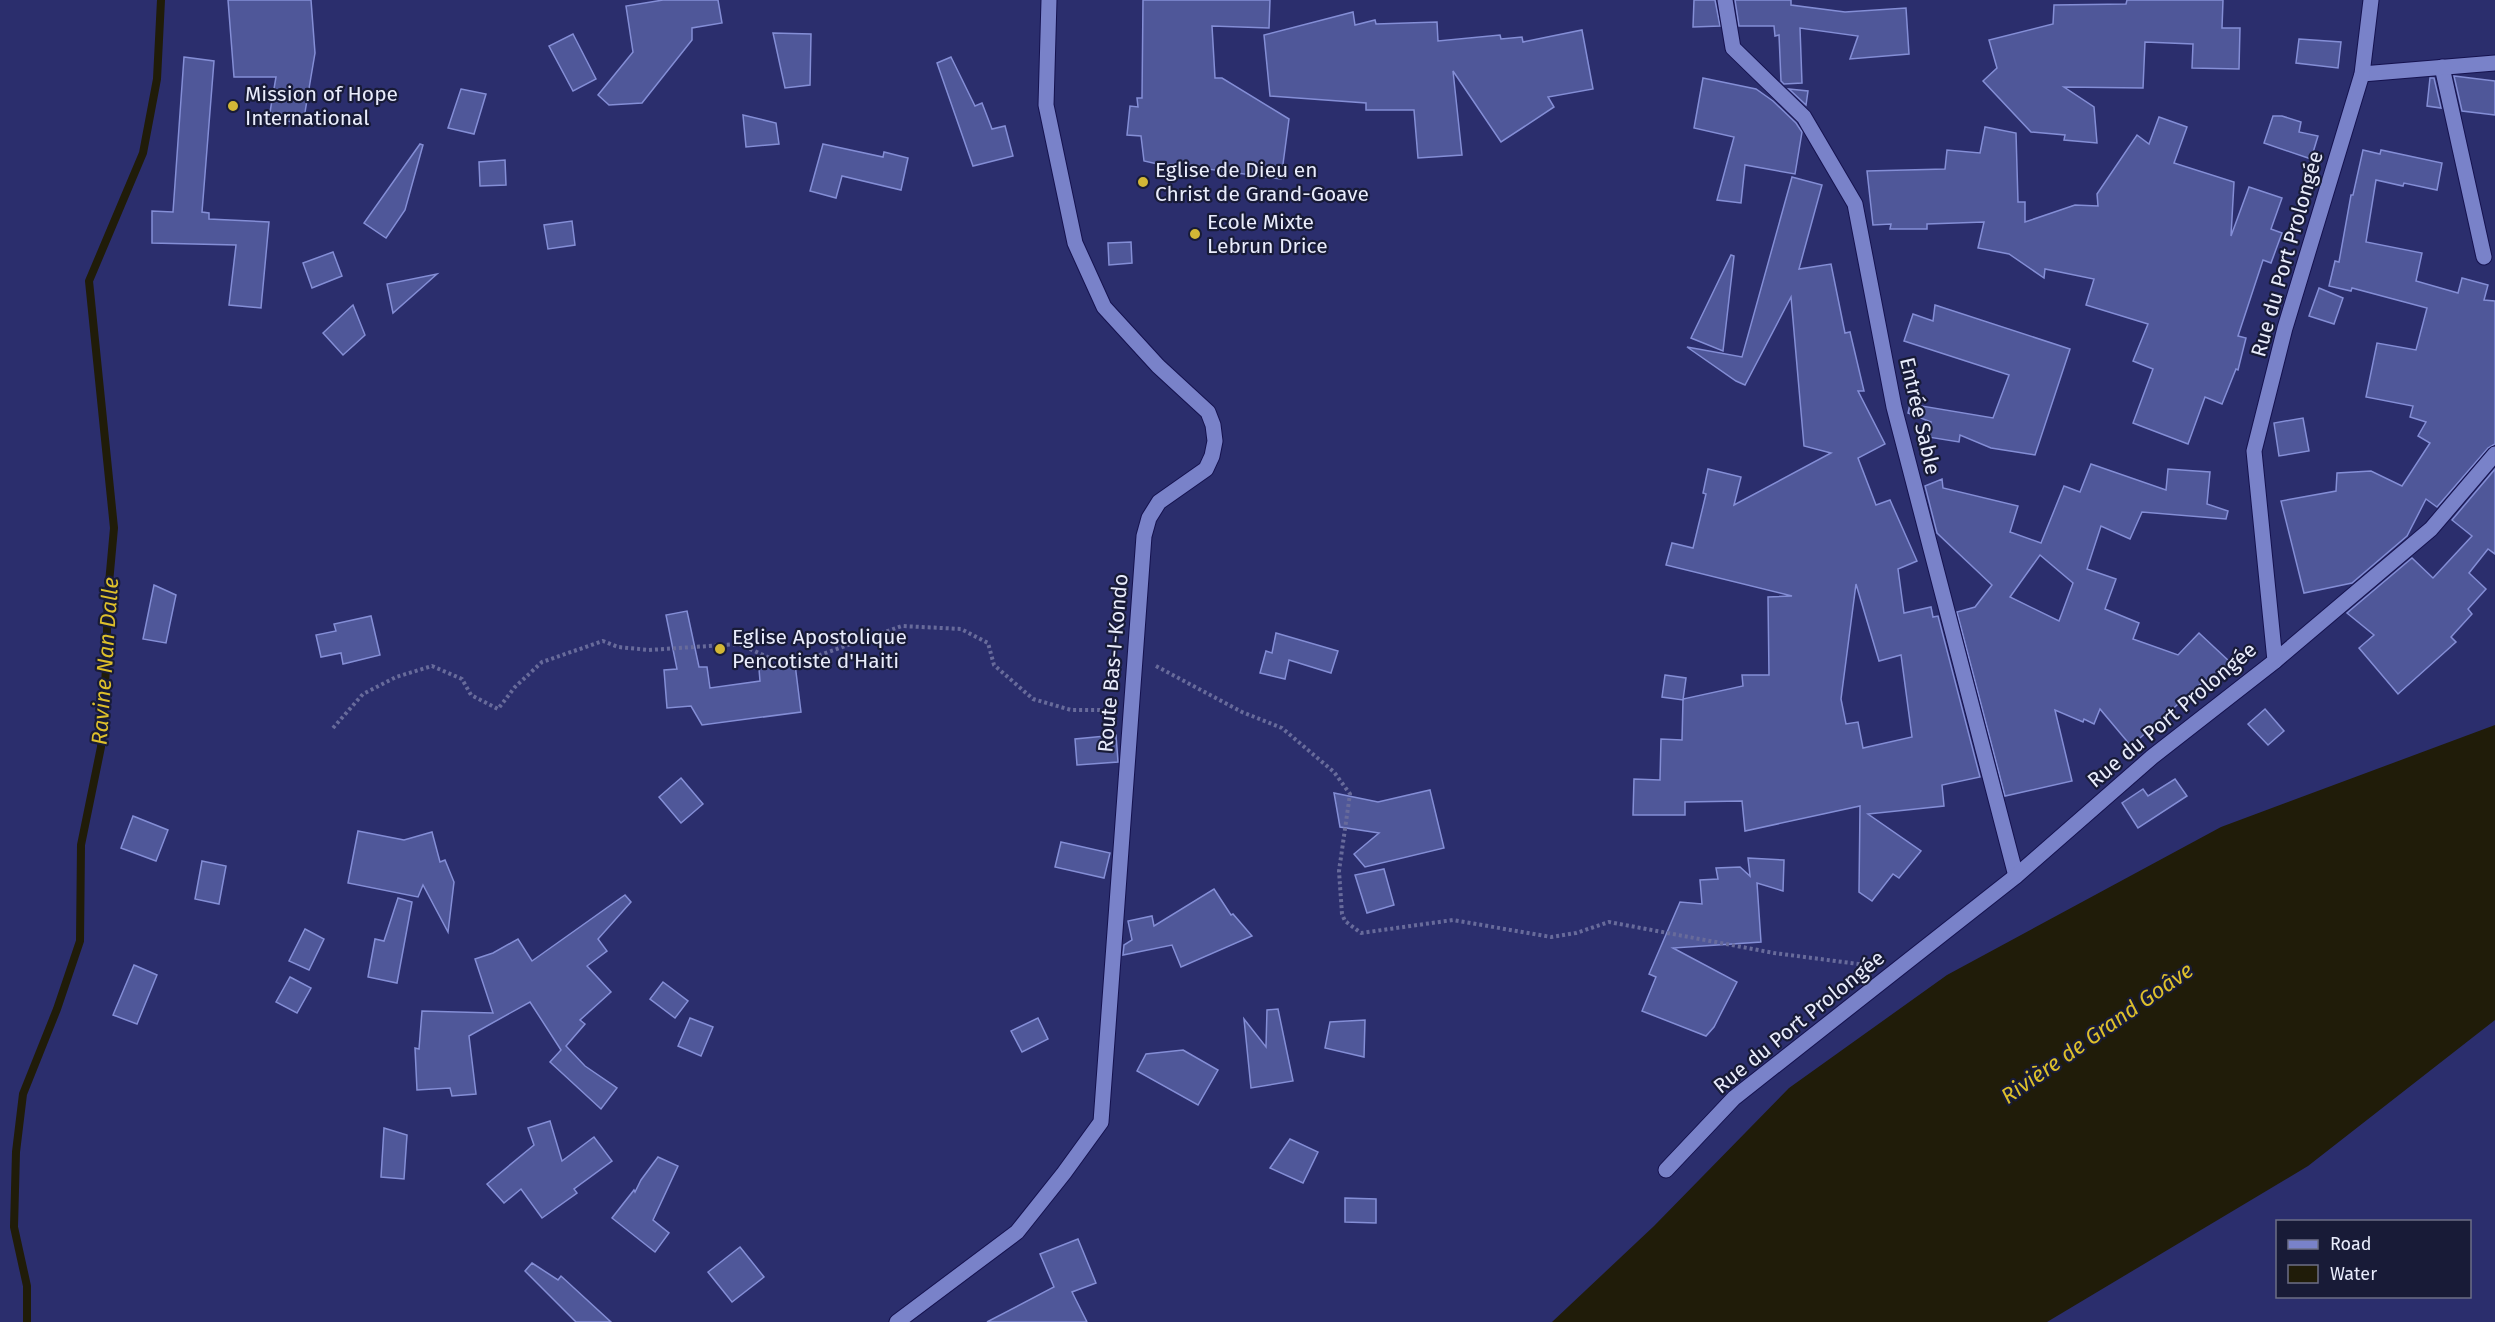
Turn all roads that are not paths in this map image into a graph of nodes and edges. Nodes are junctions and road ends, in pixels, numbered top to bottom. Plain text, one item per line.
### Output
1 (1049, 0) edge
2 (1725, 0) edge
3 (2371, 0) edge
4 (2495, 63) edge
5 (2442, 67) junction
6 (2362, 74) junction
7 (2484, 257) dead end
8 (2495, 454) edge
9 (2275, 661) junction
10 (2016, 876) junction
11 (1666, 1170) dead end
12 (897, 1322) edge

1 - 12 street, Route Bas-I-Kondo
2 - 10 street, Entrée Sable
3 - 6 street, Rue du Port Prolongée
4 - 5 street
5 - 6 street
5 - 7 street
6 - 9 street, Rue du Port Prolongée
8 - 9 street
9 - 10 street, Rue du Port Prolongée
10 - 11 street, Rue du Port Prolongée

